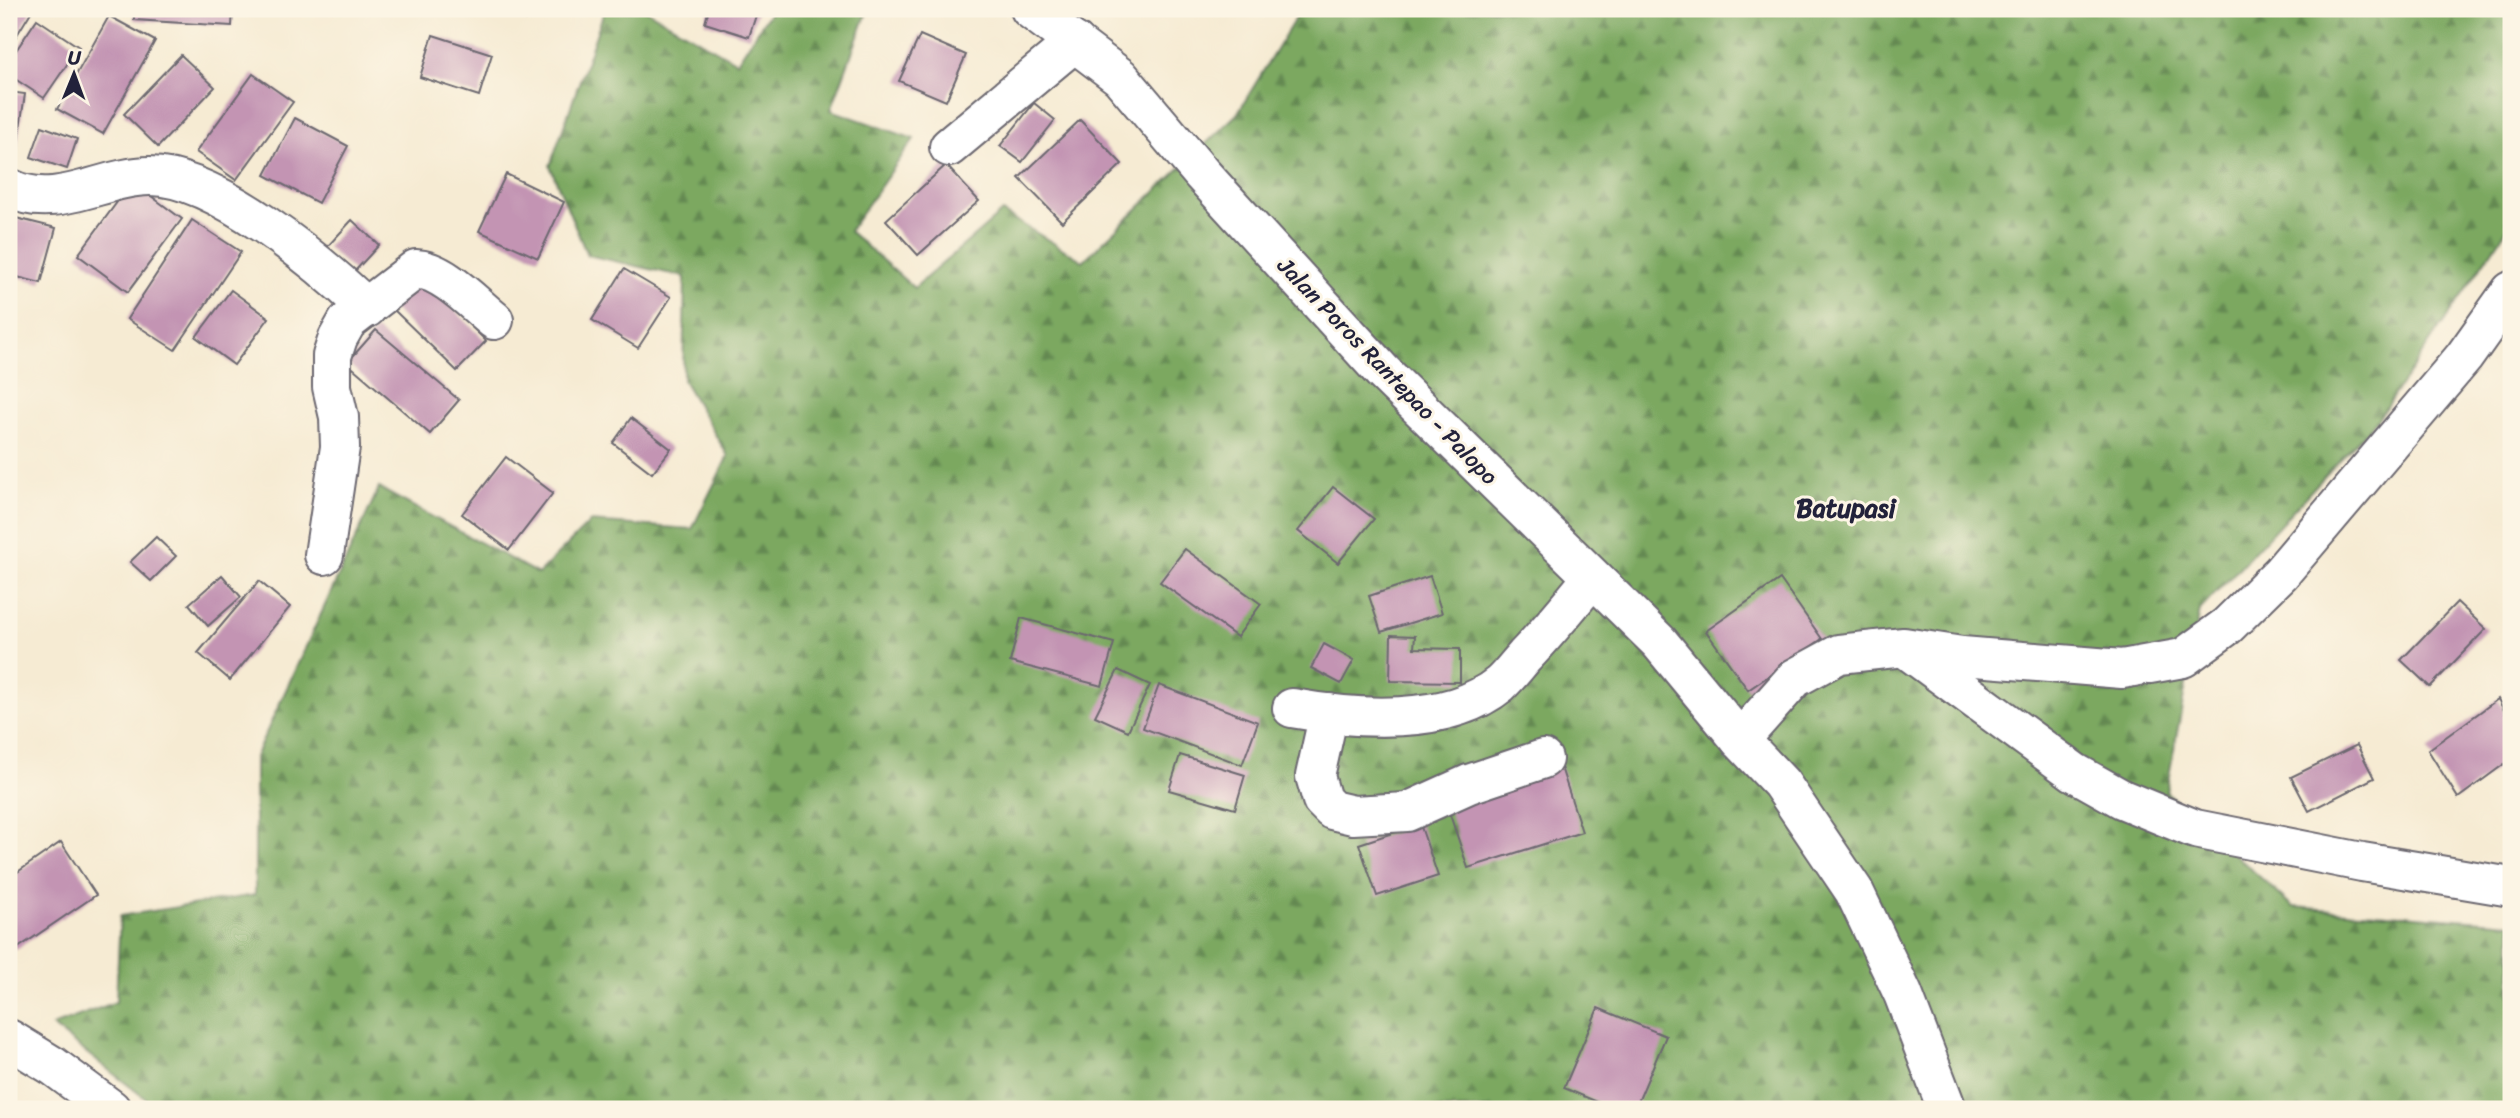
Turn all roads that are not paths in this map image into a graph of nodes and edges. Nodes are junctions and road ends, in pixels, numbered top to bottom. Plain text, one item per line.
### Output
1 (1030, 9) edge
2 (1075, 42) junction
3 (949, 147) dead end
4 (9, 188) edge
5 (2511, 290) edge
6 (367, 308) junction
7 (494, 320) dead end
8 (324, 555) dead end
9 (1592, 579) junction
10 (1904, 647) junction
11 (1740, 740) junction
12 (1543, 759) dead end
13 (2511, 887) edge
14 (9, 1039) edge
15 (111, 1109) edge
16 (1947, 1109) edge

1 - 2 main road, Jalan Poros Rantepao - Palopo
2 - 3 main road
2 - 9 main road, Jalan Poros Rantepao - Palopo
4 - 6 main road
5 - 10 main road
6 - 7 main road
6 - 8 main road
9 - 11 main road, Jalan Poros Rantepao - Palopo
9 - 12 main road
10 - 11 main road
10 - 13 main road
11 - 16 main road, Jalan Poros Rantepao - Palopo
14 - 15 main road

